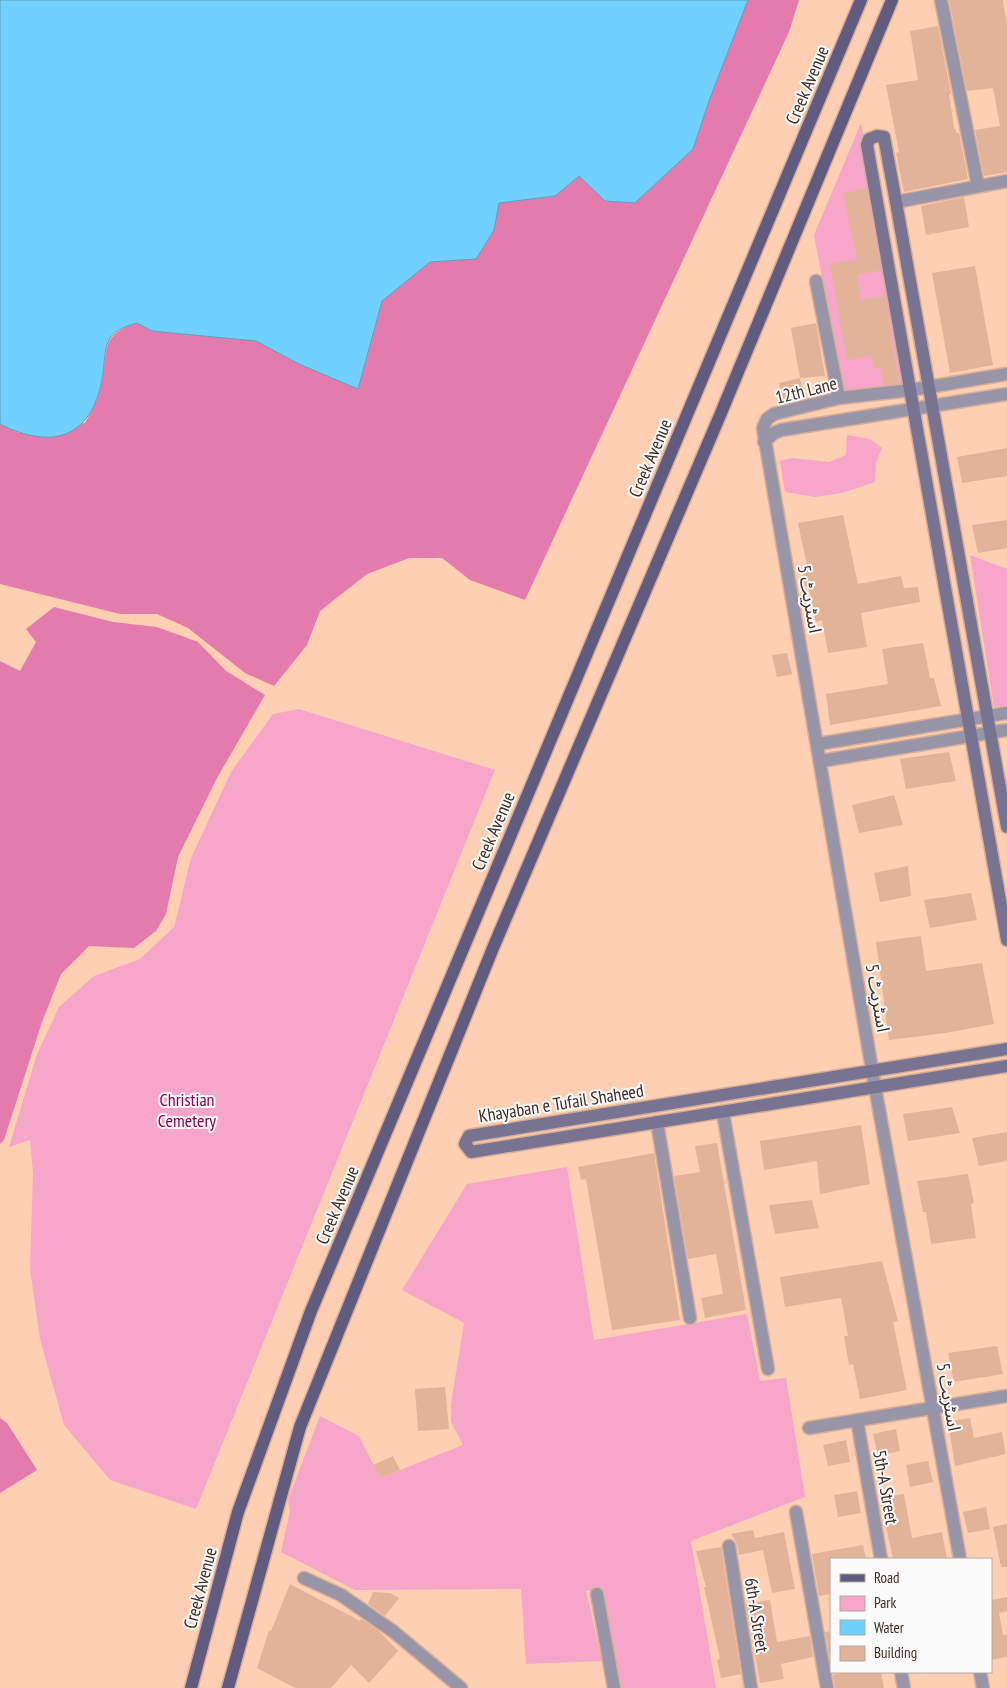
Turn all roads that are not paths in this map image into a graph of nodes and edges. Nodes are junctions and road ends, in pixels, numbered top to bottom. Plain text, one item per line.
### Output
1 (862, 0) edge
2 (892, 0) edge
3 (941, 0) edge
4 (1007, 181) edge
5 (978, 186) junction
6 (896, 202) junction
7 (816, 281) dead end
8 (1007, 374) edge
9 (930, 386) junction
10 (911, 390) junction
11 (1007, 394) edge
12 (839, 398) junction
13 (933, 405) junction
14 (914, 408) junction
15 (764, 442) junction
16 (1007, 713) edge
17 (988, 716) junction
18 (969, 719) junction
19 (1007, 730) edge
20 (990, 733) junction
21 (972, 736) junction
22 (818, 744) junction
23 (821, 761) junction
24 (1007, 827) edge
25 (1007, 940) edge
26 (1007, 1049) edge
27 (1007, 1066) edge
28 (873, 1071) junction
29 (876, 1087) junction
30 (724, 1113) junction
31 (657, 1122) junction
32 (690, 1318) dead end
33 (768, 1369) dead end
34 (1007, 1396) edge
35 (933, 1408) junction
36 (857, 1420) junction
37 (809, 1428) dead end
38 (796, 1512) dead end
39 (729, 1546) dead end
40 (881, 1558) edge
41 (960, 1558) edge
42 (304, 1578) dead end
43 (597, 1594) dead end
44 (901, 1673) edge
45 (980, 1673) edge
46 (191, 1688) edge
47 (228, 1688) edge
48 (461, 1688) edge
49 (614, 1688) edge
50 (751, 1688) edge
51 (827, 1688) edge
52 (904, 1688) edge
53 (983, 1688) edge

1 - 46 main road, Creek Avenue
2 - 47 main road
3 - 5 street
4 - 5 street
5 - 6 street
6 - 9 street
6 - 10 street
7 - 12 street
8 - 9 street, 12th Lane
9 - 10 street, 12th Lane
9 - 13 street
10 - 12 street, 12th Lane
10 - 14 street
11 - 13 street, 12th Lane
12 - 15 street, 12th Lane
13 - 14 street, 12th Lane
13 - 17 street
14 - 15 street, 12th Lane
14 - 18 street
15 - 22 street, اسٹریٹ 5
16 - 17 street
17 - 18 street
17 - 20 street
18 - 21 street
18 - 22 street
19 - 20 street
20 - 21 street
20 - 24 street
21 - 23 street
21 - 25 street
22 - 23 street, اسٹریٹ 5
23 - 28 street, اسٹریٹ 5
26 - 28 street, Khayaban e Tufail Shaheed
27 - 29 street, Khayaban e Tufail Shaheed
28 - 29 street, اسٹریٹ 5
28 - 31 street, Khayaban e Tufail Shaheed
29 - 30 street, Khayaban e Tufail Shaheed
29 - 35 street, اسٹریٹ 5
30 - 31 street, Khayaban e Tufail Shaheed
30 - 33 street
31 - 32 street
34 - 35 street
35 - 36 street
35 - 41 street, اسٹریٹ 5
36 - 37 street
36 - 40 street, 5th-A Street
38 - 51 street
39 - 50 street, 6th-A Street
42 - 48 street
43 - 49 street
44 - 52 street
45 - 53 street

